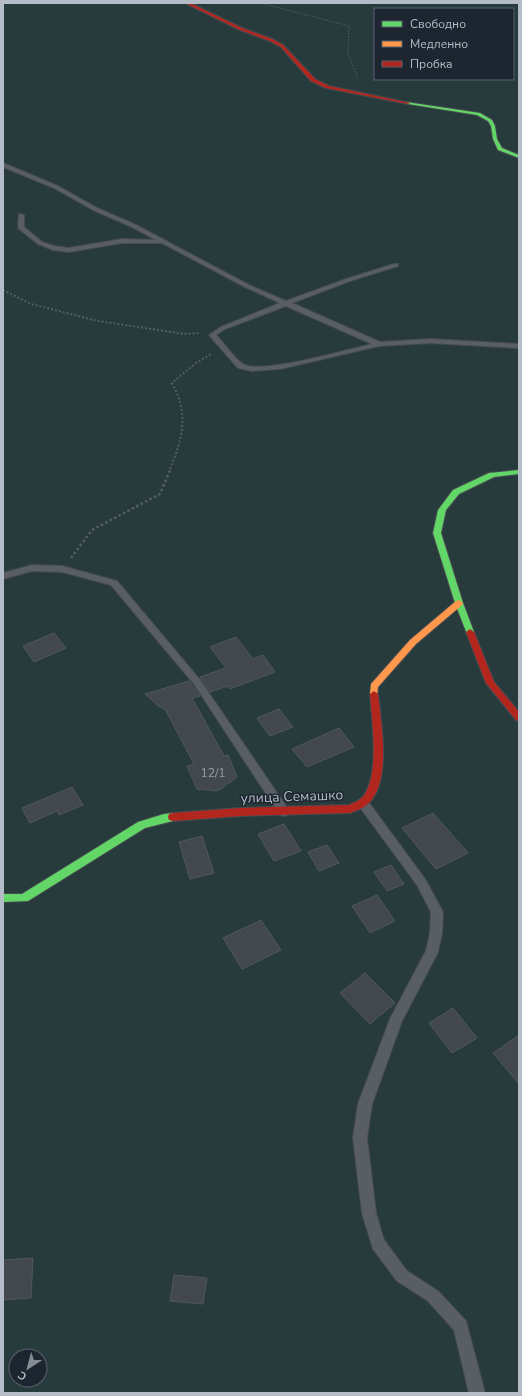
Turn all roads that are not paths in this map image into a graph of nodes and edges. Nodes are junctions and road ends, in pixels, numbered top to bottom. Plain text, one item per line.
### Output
1 (187, 3) edge
2 (519, 157) edge
3 (3, 165) edge
4 (21, 215) dead end
5 (164, 242) junction
6 (396, 265) dead end
7 (288, 304) junction
8 (379, 344) junction
9 (519, 346) edge
10 (519, 472) edge
11 (3, 576) edge
12 (459, 603) junction
13 (519, 718) edge
14 (363, 803) junction
15 (284, 812) junction
16 (3, 898) edge
17 (477, 1393) edge

1 - 2 main road
3 - 5 lane
4 - 5 lane
5 - 7 lane
6 - 7 lane
7 - 8 lane
7 - 8 lane
8 - 9 lane
10 - 12 main road
11 - 15 lane
12 - 13 main road
12 - 14 main road, улица Семашко
14 - 15 main road, улица Семашко
14 - 17 lane
15 - 16 main road, улица Семашко

